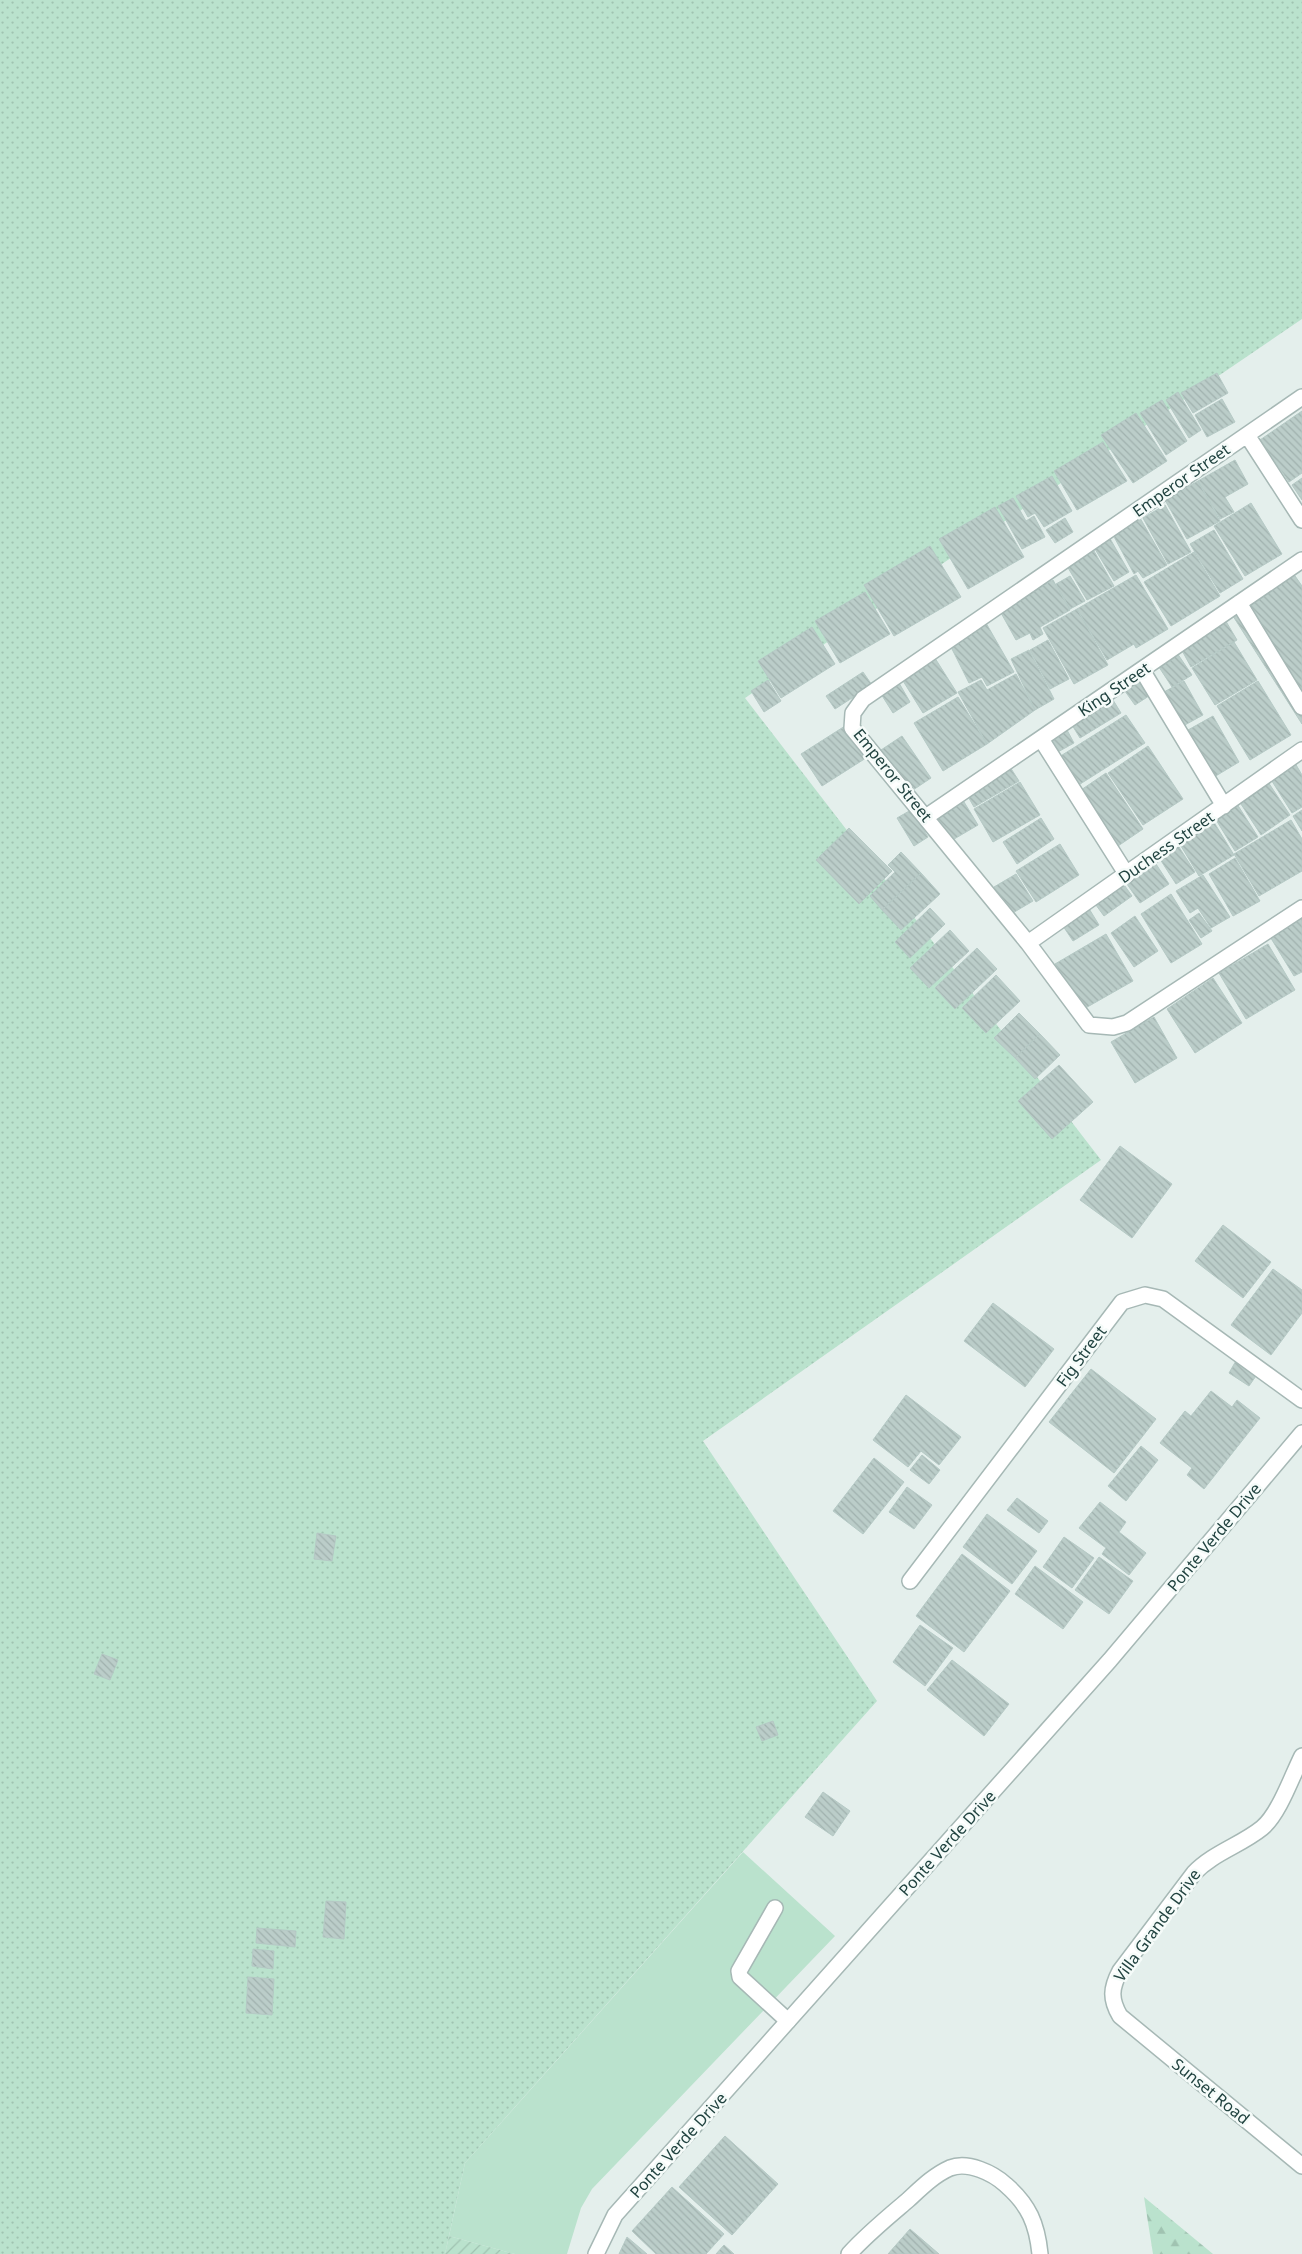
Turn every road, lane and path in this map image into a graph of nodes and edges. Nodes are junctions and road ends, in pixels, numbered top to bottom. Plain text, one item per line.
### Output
1 (1302, 397) edge
2 (1247, 435) junction
3 (1302, 520) edge
4 (1302, 560) edge
5 (1239, 603) junction
6 (1142, 670) junction
7 (1302, 707) edge
8 (1041, 738) junction
9 (1302, 750) edge
10 (1224, 806) junction
11 (926, 816) junction
12 (1127, 875) junction
13 (1302, 908) edge
14 (1028, 943) junction
15 (1302, 1400) edge
16 (1302, 1432) edge
17 (910, 1581) dead end
18 (1302, 1756) edge
19 (775, 1908) dead end
20 (1120, 2016) joint
21 (788, 2022) junction
22 (1302, 2166) edge
23 (596, 2254) edge
24 (849, 2254) edge
25 (1040, 2254) edge

1 - 2 street, Emperor Street
2 - 3 street
2 - 11 street, Emperor Street
4 - 5 street, King Street
5 - 6 street, King Street
5 - 7 street
6 - 8 street, King Street
6 - 10 street
8 - 11 street, King Street
8 - 12 street
9 - 10 street, Duchess Street
10 - 12 street, Duchess Street
11 - 14 street, Emperor Street
12 - 14 street, Duchess Street
13 - 14 street, Emperor Street
15 - 17 street, Fig Street
16 - 21 street, Ponte Verde Drive
18 - 20 street, Villa Grande Drive
19 - 21 street
20 - 22 street, Sunset Road
21 - 23 street, Ponte Verde Drive
24 - 25 street

